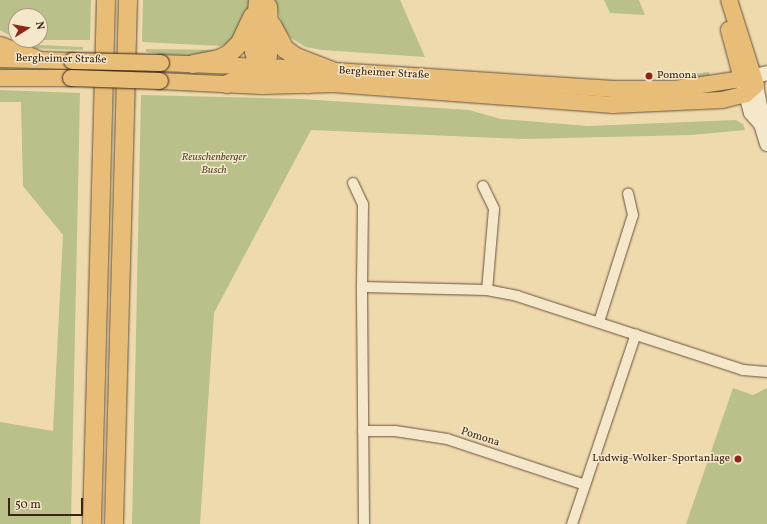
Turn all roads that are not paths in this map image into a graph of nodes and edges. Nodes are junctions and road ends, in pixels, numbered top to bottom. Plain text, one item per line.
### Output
1 (106, 0) edge
2 (128, 0) edge
3 (720, 0) edge
4 (729, 0) edge
5 (263, 5) edge
6 (0, 46) edge
7 (0, 59) edge
8 (36, 59) junction
9 (193, 64) junction
10 (262, 67) junction
11 (333, 71) junction
12 (0, 78) edge
13 (753, 81) edge
14 (227, 84) junction
15 (308, 84) junction
16 (767, 144) edge
17 (353, 183) dead end
18 (484, 186) dead end
19 (628, 194) dead end
20 (362, 287) junction
21 (487, 290) junction
22 (599, 322) junction
23 (636, 334) junction
24 (767, 372) edge
25 (363, 432) junction
26 (585, 485) junction
27 (92, 524) edge
28 (114, 524) edge
29 (364, 524) edge
30 (572, 524) edge

1 - 27 highway
2 - 28 highway
3 - 13 main road
4 - 13 main road
5 - 9 highway
5 - 10 highway
5 - 11 highway
6 - 8 highway
7 - 8 main road, Bergheimer Straße
8 - 9 main road, Bergheimer Straße, bridge
9 - 10 main road, Bergheimer Straße
10 - 11 main road, Bergheimer Straße
10 - 14 highway
10 - 15 highway
11 - 13 main road, Bergheimer Straße
12 - 14 main road, Bergheimer Straße, bridge
13 - 15 main road, Bergheimer Straße
13 - 16 main road
14 - 15 main road, Bergheimer Straße
17 - 20 street
18 - 21 street
19 - 22 street
20 - 21 street
20 - 25 street
21 - 22 street
22 - 23 street
23 - 24 street
23 - 26 street
25 - 26 street, Pomona
25 - 29 street
26 - 30 street

